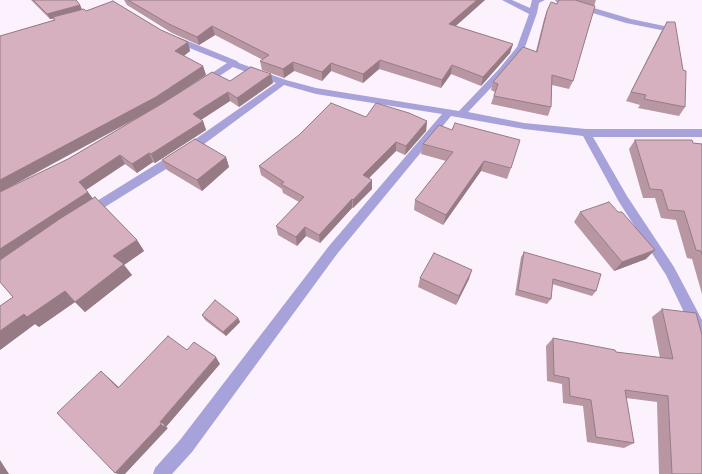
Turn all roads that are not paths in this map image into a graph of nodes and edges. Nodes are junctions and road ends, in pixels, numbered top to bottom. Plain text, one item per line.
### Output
1 (506, 0) edge
2 (541, 0) edge
3 (559, 0) edge
4 (533, 13) junction
5 (666, 29) edge
6 (168, 36) edge
7 (234, 63) junction
8 (283, 82) junction
9 (195, 88) edge
10 (455, 113) junction
11 (586, 133) junction
12 (702, 133) edge
13 (80, 216) edge
14 (702, 334) edge
15 (161, 474) edge

1 - 4 street
2 - 4 street
3 - 5 street
4 - 10 street
6 - 7 street
7 - 8 street
7 - 9 street
8 - 10 street
8 - 13 street
10 - 11 street
10 - 15 street
11 - 12 street
11 - 14 street

